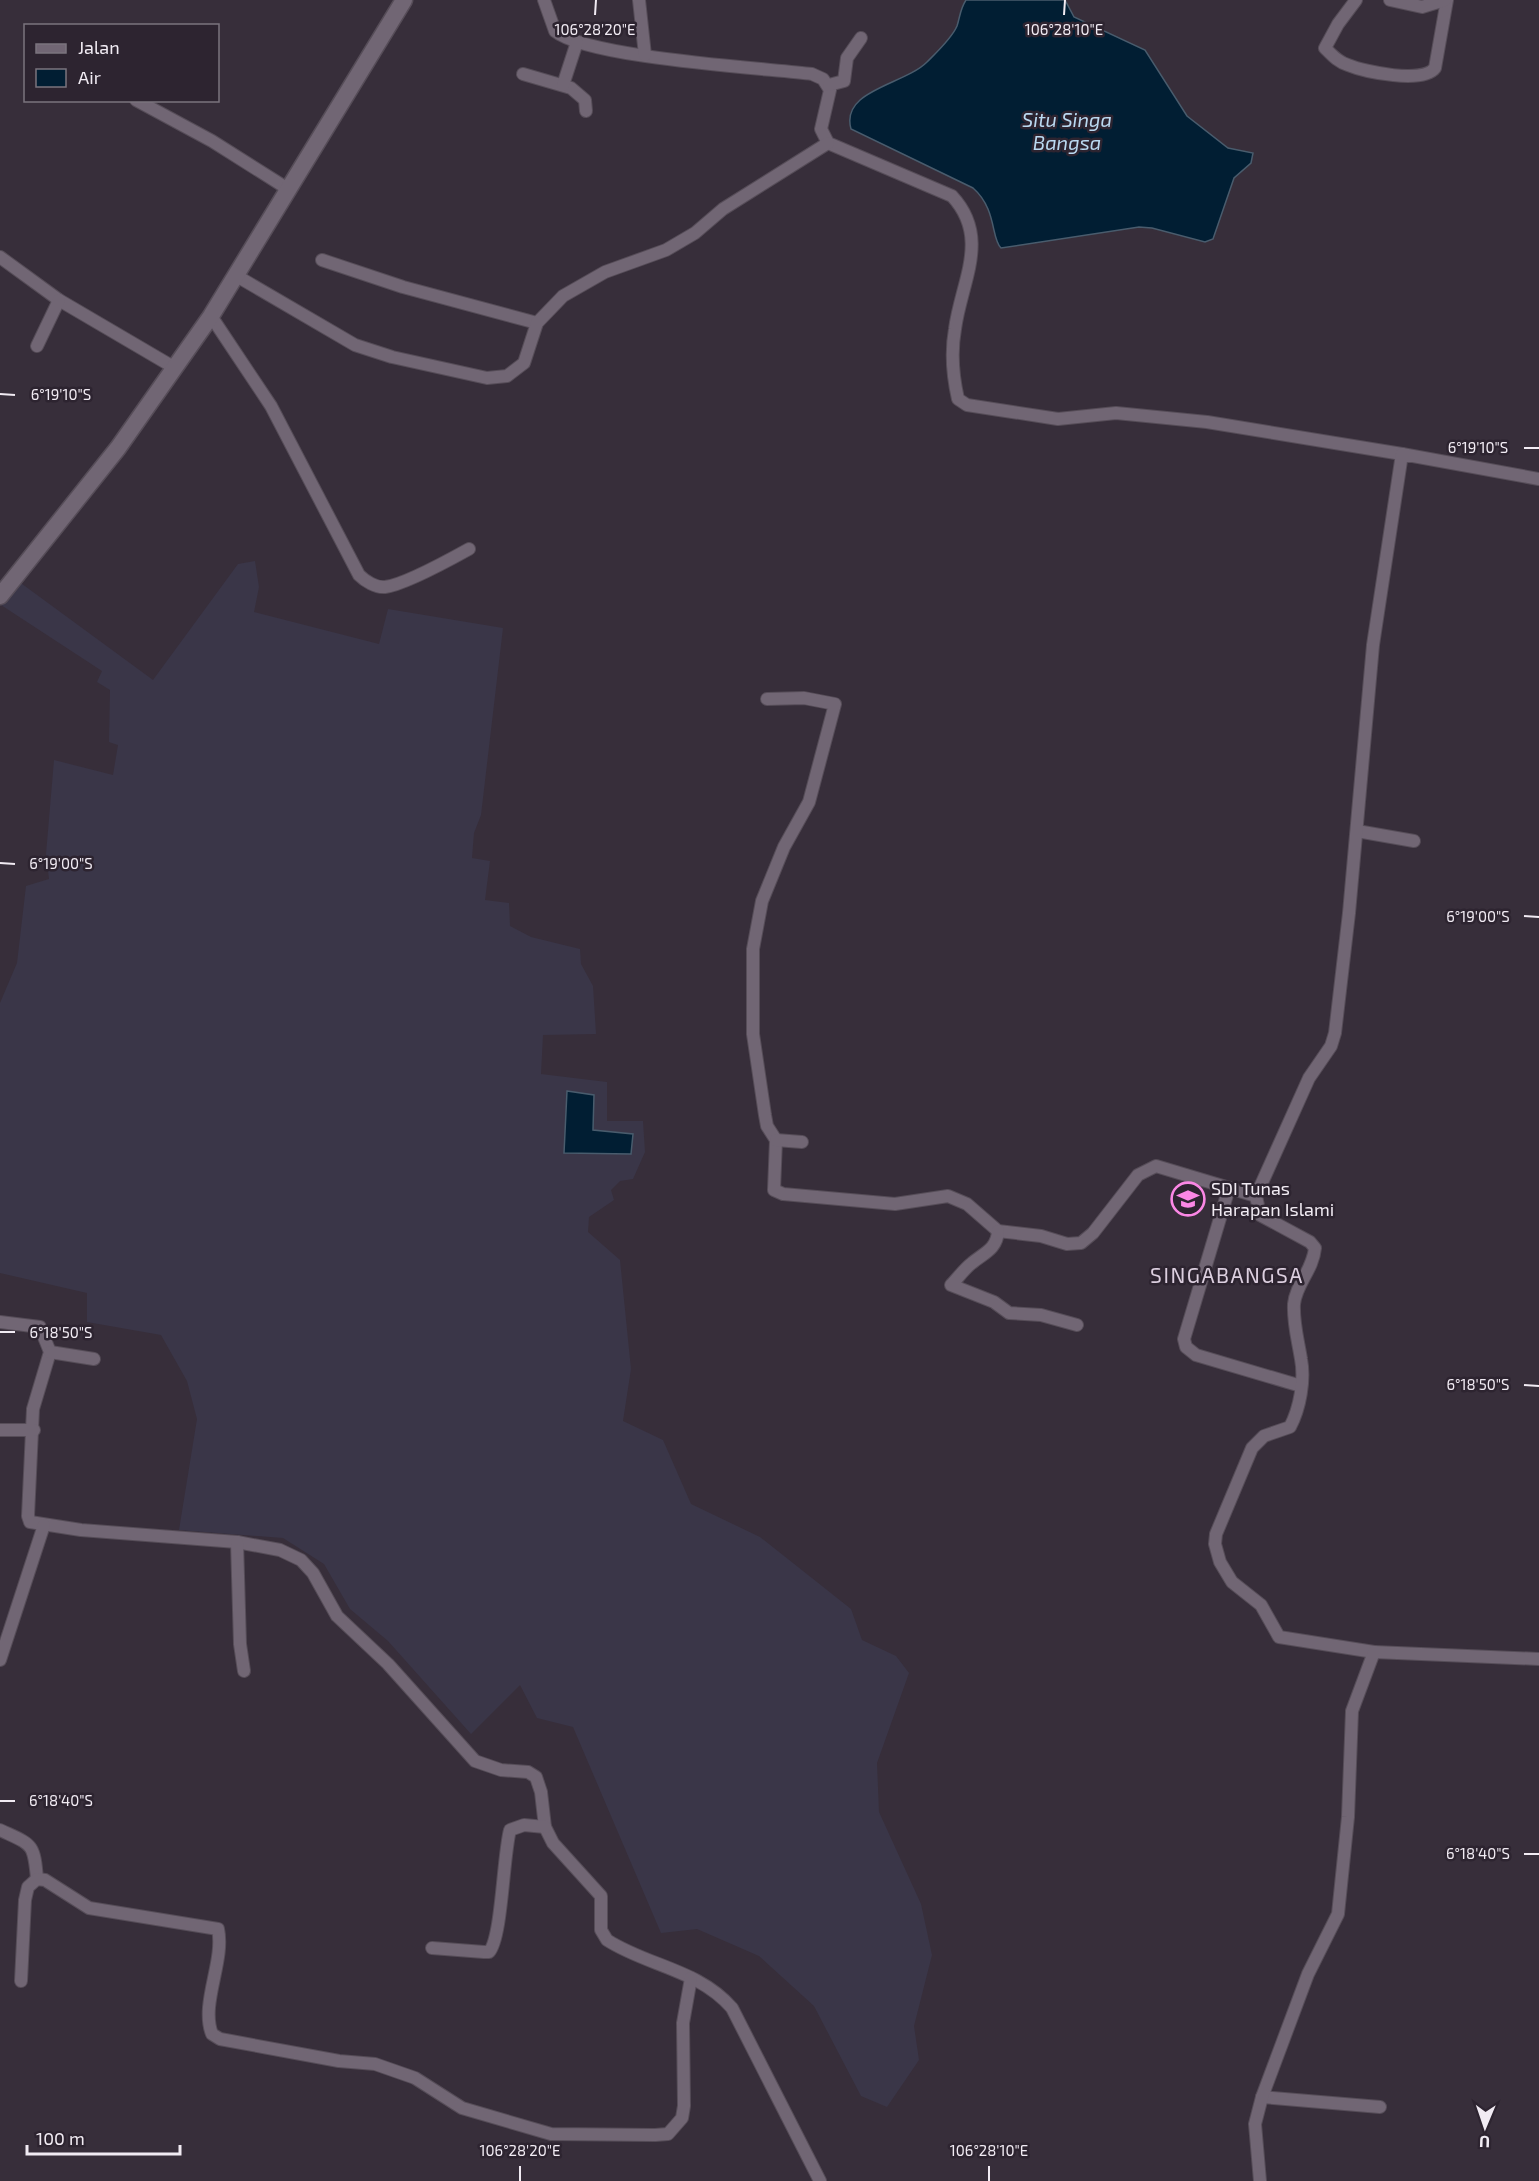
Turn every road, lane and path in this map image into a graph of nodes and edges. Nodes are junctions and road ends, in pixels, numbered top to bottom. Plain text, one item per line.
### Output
1 (404, 0) edge
2 (544, 0) edge
3 (639, 0) edge
4 (1356, 0) edge
5 (1390, 0) edge
6 (1446, 0) edge
7 (861, 38) dead end
8 (577, 42) junction
9 (645, 55) junction
10 (523, 74) dead end
11 (563, 85) junction
12 (828, 85) junction
13 (140, 102) edge
14 (586, 111) dead end
15 (828, 142) junction
16 (288, 189) junction
17 (0, 257) edge
18 (322, 260) dead end
19 (235, 275) junction
20 (59, 300) junction
21 (211, 316) junction
22 (537, 323) junction
23 (37, 346) dead end
24 (176, 368) junction
25 (1402, 453) junction
26 (1539, 479) edge
27 (469, 549) dead end
28 (0, 596) edge
29 (766, 699) dead end
30 (1357, 831) junction
31 (1414, 841) dead end
32 (776, 1140) junction
33 (802, 1142) dead end
34 (1229, 1188) junction
35 (1256, 1196) junction
36 (998, 1231) junction
37 (0, 1322) edge
38 (1077, 1325) dead end
39 (50, 1352) junction
40 (94, 1359) dead end
41 (1301, 1386) junction
42 (0, 1430) edge
43 (34, 1430) junction
44 (44, 1526) junction
45 (237, 1542) junction
46 (1374, 1652) junction
47 (1539, 1659) edge
48 (0, 1660) edge
49 (244, 1671) dead end
50 (545, 1827) junction
51 (0, 1830) edge
52 (37, 1879) junction
53 (432, 1948) dead end
54 (691, 1978) junction
55 (21, 1981) dead end
56 (1262, 2097) junction
57 (1380, 2107) dead end
58 (820, 2181) edge
59 (1260, 2181) edge

1 - 16 street
2 - 8 street
3 - 9 street
4 - 6 street
5 - 6 street
7 - 12 street
8 - 9 street
8 - 11 street
9 - 12 street
10 - 11 street
11 - 14 street
12 - 15 street
13 - 16 street
15 - 22 street
15 - 25 street
16 - 19 street
17 - 20 street
18 - 22 street
19 - 21 street
19 - 22 street
20 - 23 street
20 - 24 street
21 - 24 street
21 - 27 street
24 - 28 street
25 - 26 street
25 - 30 street
29 - 32 street
30 - 31 street
30 - 35 street
32 - 33 street
32 - 36 street
34 - 35 street
34 - 36 street
34 - 41 street
35 - 41 street
36 - 38 street
37 - 39 street
39 - 40 street
39 - 43 street
41 - 46 street
42 - 43 street
43 - 44 street
44 - 45 street
44 - 48 street
45 - 49 street
45 - 50 street
46 - 47 street
46 - 56 street
50 - 53 street
50 - 54 street
51 - 52 street
52 - 54 street
52 - 55 street
54 - 58 street
56 - 57 street
56 - 59 street

